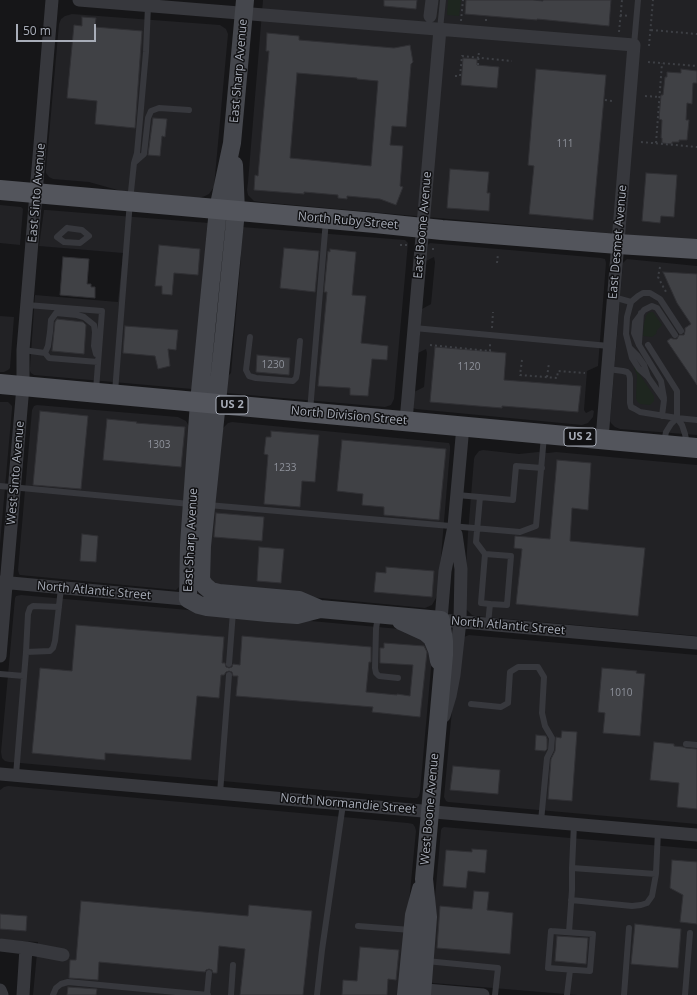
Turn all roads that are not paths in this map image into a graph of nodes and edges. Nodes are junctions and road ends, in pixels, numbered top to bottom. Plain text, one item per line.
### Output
1 (52, 0) edge
2 (79, 0) edge
3 (432, 0) edge
4 (443, 0) edge
5 (639, 1) edge
6 (148, 6) junction
7 (245, 7) edge
8 (430, 16) dead end
9 (440, 28) junction
10 (634, 45) junction
11 (189, 110) dead end
12 (134, 164) junction
13 (0, 190) edge
14 (37, 193) junction
15 (130, 201) junction
16 (227, 210) junction
17 (326, 219) junction
18 (422, 228) junction
19 (618, 244) junction
20 (697, 250) edge
21 (614, 297) junction
22 (631, 302) junction
23 (27, 305) junction
24 (414, 328) junction
25 (681, 331) dead end
26 (674, 335) dead end
27 (250, 337) dead end
28 (300, 342) dead end
29 (648, 345) dead end
30 (609, 346) junction
31 (23, 350) junction
32 (45, 353) junction
33 (98, 362) junction
34 (608, 369) junction
35 (0, 384) edge
36 (24, 386) junction
37 (96, 392) junction
38 (115, 394) junction
39 (664, 400) junction
40 (208, 403) junction
41 (310, 412) junction
42 (662, 416) junction
43 (677, 418) junction
44 (697, 420) edge
45 (406, 421) junction
46 (463, 426) junction
47 (545, 434) junction
48 (602, 439) junction
49 (662, 445) junction
50 (692, 448) edge
51 (542, 468) junction
52 (0, 486) edge
53 (15, 487) junction
54 (457, 494) junction
55 (480, 497) junction
56 (199, 504) junction
57 (454, 526) junction
58 (477, 528) junction
59 (202, 546) junction
60 (485, 554) junction
61 (3, 582) edge
62 (61, 588) junction
63 (188, 599) junction
64 (238, 602) junction
65 (490, 604) junction
66 (59, 607) junction
67 (382, 614) junction
68 (441, 620) junction
69 (460, 621) junction
70 (488, 624) junction
71 (697, 643) edge
72 (26, 652) junction
73 (0, 656) edge
74 (229, 664) dead end
75 (0, 674) edge
76 (229, 675) dead end
77 (442, 675) junction
78 (24, 676) junction
79 (398, 678) dead end
80 (471, 704) dead end
81 (436, 740) junction
82 (686, 744) dead end
83 (697, 745) edge
84 (0, 774) edge
85 (16, 775) junction
86 (220, 793) junction
87 (343, 804) junction
88 (430, 811) junction
89 (542, 821) junction
90 (574, 824) junction
91 (658, 831) junction
92 (697, 835) edge
93 (572, 868) junction
94 (656, 874) junction
95 (424, 879) junction
96 (571, 900) junction
97 (358, 926) dead end
98 (629, 928) dead end
99 (412, 930) junction
100 (569, 932) junction
101 (690, 933) dead end
102 (0, 945) edge
103 (26, 948) junction
104 (63, 955) dead end
105 (424, 961) junction
106 (233, 965) dead end
107 (570, 970) junction
108 (209, 973) dead end
109 (0, 990) edge
110 (414, 992) edge
111 (2, 995) edge
112 (23, 995) edge
113 (53, 995) edge
114 (208, 995) edge
115 (231, 995) edge
116 (317, 995) edge
117 (483, 995) edge
118 (495, 995) edge
119 (567, 995) edge
120 (624, 995) edge
121 (685, 995) edge

1 - 14 street, East Sinto Avenue
2 - 6 street
3 - 8 street
4 - 9 lane
5 - 10 lane
6 - 7 street
6 - 12 lane
7 - 9 street
7 - 16 street, East Sharp Avenue
9 - 10 street
9 - 18 street, East Boone Avenue
10 - 19 street, East Desmet Avenue
11 - 12 lane
12 - 15 lane
13 - 14 main road, North Ruby Street
14 - 15 main road, North Ruby Street
14 - 23 street, East Sinto Avenue
15 - 16 main road, North Ruby Street
15 - 38 lane
16 - 17 main road, North Ruby Street
16 - 40 street, East Sharp Avenue
17 - 18 main road, North Ruby Street
17 - 41 lane
18 - 19 main road, North Ruby Street
18 - 24 street, East Boone Avenue
19 - 20 main road, North Ruby Street
19 - 21 street, East Desmet Avenue
21 - 22 lane
21 - 30 street, East Desmet Avenue
22 - 25 lane
22 - 39 lane
23 - 31 street, East Sinto Avenue
23 - 33 lane
24 - 30 lane
24 - 45 street, East Boone Avenue
26 - 39 lane
27 - 28 lane
29 - 43 lane
30 - 34 street, East Desmet Avenue
31 - 32 lane
31 - 36 street, East Sinto Avenue
32 - 33 lane
32 - 33 lane
33 - 37 lane
34 - 42 lane
34 - 48 street, East Desmet Avenue
35 - 36 main road, North Division Street / US 2
36 - 37 main road, North Division Street / US 2
36 - 53 street, West Sinto Avenue
37 - 38 main road, North Division Street / US 2
38 - 40 main road, North Division Street / US 2
39 - 42 lane
40 - 41 main road, North Division Street / US 2
40 - 56 street, East Sharp Avenue
41 - 45 main road, North Division Street / US 2
42 - 43 lane
43 - 44 lane
43 - 49 lane
43 - 50 lane
45 - 46 main road, North Division Street / US 2
46 - 47 main road, North Division Street / US 2
46 - 54 street, West Boone Avenue
47 - 48 main road, North Division Street / US 2
47 - 51 lane
48 - 49 main road, North Division Street / US 2
49 - 50 main road, North Division Street / US 2
51 - 55 lane
51 - 58 lane
52 - 53 lane
53 - 56 lane
53 - 61 street, West Sinto Avenue
54 - 55 lane
54 - 57 street, West Boone Avenue
55 - 58 lane
56 - 57 lane
56 - 59 street, East Sharp Avenue
56 - 63 street, East Sharp Avenue
57 - 58 lane
57 - 68 street, West Boone Avenue
57 - 69 street, West Boone Avenue
58 - 60 lane
59 - 63 street, East Sharp Avenue
59 - 64 street
60 - 65 lane
60 - 65 lane
61 - 62 street, North Atlantic Street
61 - 73 street, West Sinto Avenue
62 - 63 street, North Atlantic Street
62 - 66 lane
63 - 64 street, North Atlantic Street
64 - 67 street, North Atlantic Street
64 - 74 lane
65 - 70 lane
66 - 72 lane
66 - 72 lane
67 - 68 street, North Atlantic Street
67 - 77 street
67 - 79 lane
68 - 69 street, North Atlantic Street
68 - 77 street, West Boone Avenue
69 - 70 street, North Atlantic Street
69 - 81 street, West Boone Avenue
70 - 71 street, North Atlantic Street
72 - 78 lane
75 - 78 lane
76 - 86 lane
77 - 81 street, West Boone Avenue
78 - 85 lane
80 - 89 lane
81 - 88 street, West Boone Avenue
82 - 83 lane
84 - 85 street, North Normandie Street
85 - 86 street, North Normandie Street
86 - 87 street, North Normandie Street
87 - 88 street, North Normandie Street
87 - 116 lane
88 - 89 street, North Normandie Street
88 - 95 street, West Boone Avenue
89 - 90 street, North Normandie Street
90 - 91 street, North Normandie Street
90 - 93 lane
91 - 92 street, North Normandie Street
91 - 94 lane
93 - 94 lane
93 - 96 lane
94 - 96 lane
95 - 99 street, West Boone Avenue
95 - 105 street, West Boone Avenue
96 - 100 lane
97 - 99 lane
98 - 120 lane
99 - 110 street, West Boone Avenue
100 - 107 lane
100 - 107 lane
101 - 121 lane
102 - 103 street
103 - 104 street
103 - 112 street
105 - 110 street, West Boone Avenue
105 - 118 lane
106 - 115 lane
107 - 119 lane
108 - 114 lane
109 - 111 street
110 - 117 street
113 - 114 lane

